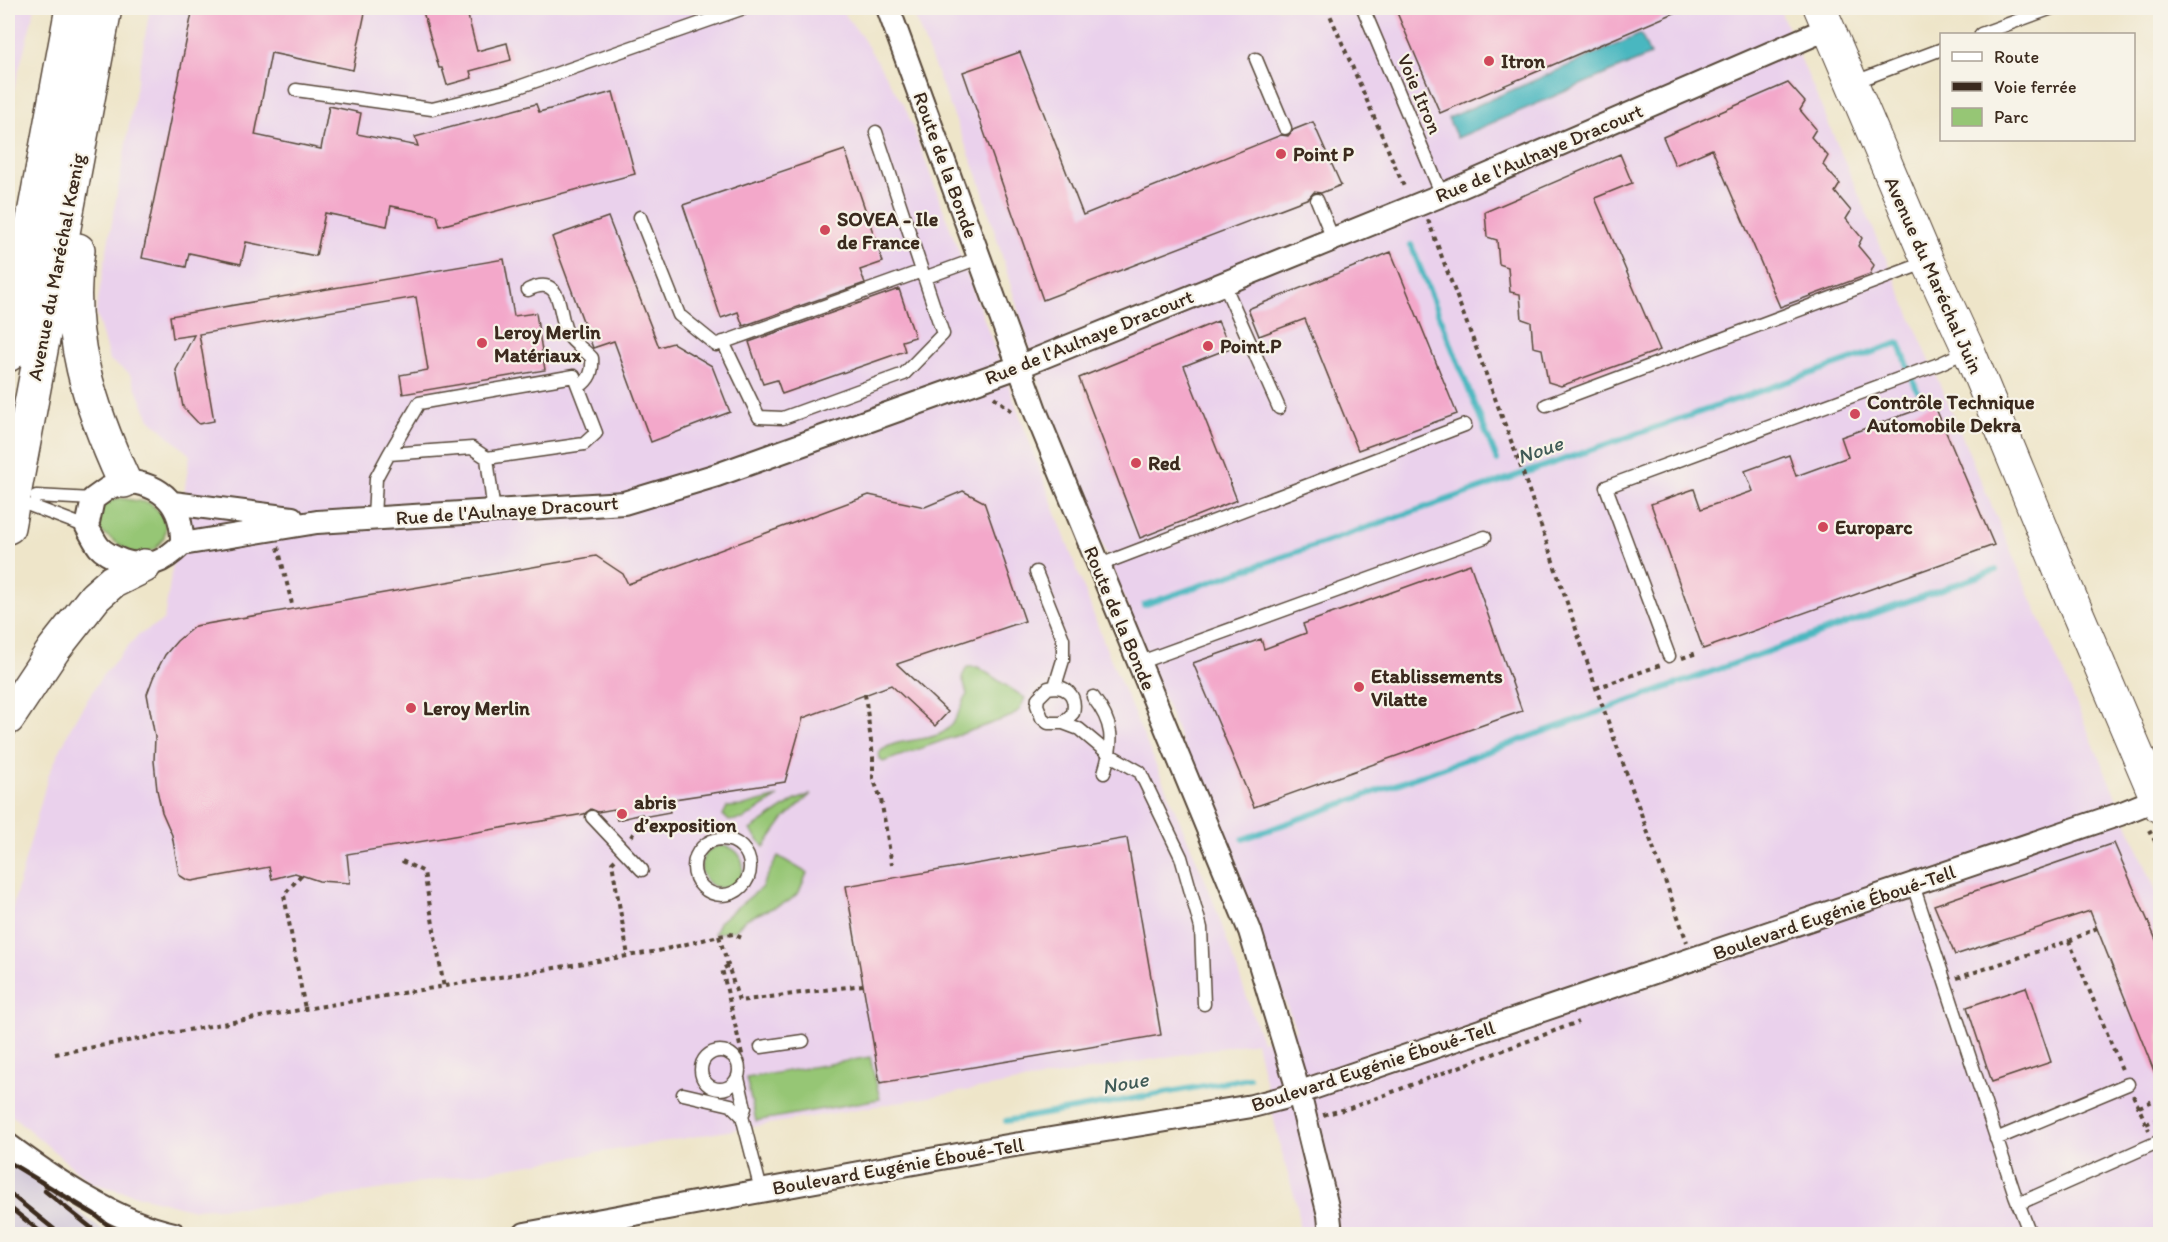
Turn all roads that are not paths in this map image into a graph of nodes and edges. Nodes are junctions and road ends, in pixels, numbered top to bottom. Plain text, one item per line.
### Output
1 (72, 8) edge
2 (105, 8) edge
3 (744, 8) edge
4 (888, 8) edge
5 (1363, 8) edge
6 (2052, 8) edge
7 (1825, 18) edge
8 (1984, 33) edge
9 (1940, 49) edge
10 (1256, 59) dead end
11 (1851, 83) junction
12 (296, 90) dead end
13 (1286, 128) dead end
14 (876, 132) dead end
15 (76, 159) junction
16 (1442, 195) junction
17 (1317, 200) dead end
18 (640, 217) dead end
19 (1333, 239) junction
20 (980, 258) junction
21 (1928, 262) junction
22 (923, 274) junction
23 (1224, 284) junction
24 (528, 290) dead end
25 (723, 342) junction
26 (1969, 351) junction
27 (8, 355) edge
28 (1018, 367) junction
29 (579, 387) junction
30 (1546, 405) dead end
31 (1279, 408) dead end
32 (1465, 425) dead end
33 (389, 454) junction
34 (488, 458) junction
35 (124, 481) junction
36 (93, 499) junction
37 (173, 502) junction
38 (24, 509) edge
39 (494, 513) junction
40 (374, 518) junction
41 (317, 522) junction
42 (87, 527) junction
43 (1485, 537) dead end
44 (182, 544) junction
45 (144, 566) junction
46 (1098, 566) junction
47 (1036, 572) dead end
48 (1669, 660) road end
49 (1138, 663) junction
50 (1055, 686) junction
51 (1093, 697) dead end
52 (8, 718) edge
53 (1063, 723) junction
54 (1110, 755) junction
55 (1104, 773) dead end
56 (2154, 809) edge
57 (592, 817) dead end
58 (709, 842) joint
59 (642, 870) dead end
60 (1913, 885) junction
61 (1204, 1004) dead end
62 (803, 1041) dead end
63 (760, 1047) dead end
64 (742, 1074) road end
65 (2128, 1084) road end
66 (1299, 1093) junction
67 (683, 1094) dead end
68 (742, 1116) junction
69 (1996, 1138) junction
70 (2158, 1142) edge
71 (8, 1145) edge
72 (760, 1190) junction
73 (2018, 1204) junction
74 (174, 1234) edge
75 (525, 1234) edge
76 (1330, 1234) edge
77 (2030, 1234) edge

1 - 27 main road, Avenue du Maréchal Kœnig
2 - 15 main road, Avenue du Maréchal Kœnig
3 - 12 lane
4 - 20 street, Route de la Bonde
5 - 16 lane, Voie Itron
6 - 8 lane
7 - 11 street, Avenue du Maréchal Juin
7 - 16 street, Rue de l'Aulnaye Dracourt
9 - 11 lane
10 - 13 lane
11 - 21 street, Avenue du Maréchal Juin
14 - 22 lane
15 - 35 main road
15 - 38 main road, Avenue du Maréchal Kœnig
16 - 19 street, Rue de l'Aulnaye Dracourt
17 - 19 lane
18 - 25 lane
19 - 23 street, Rue de l'Aulnaye Dracourt
20 - 22 lane
20 - 28 street, Route de la Bonde
21 - 26 street, Avenue du Maréchal Juin
21 - 30 lane
22 - 25 lane
22 - 25 lane
23 - 28 street, Rue de l'Aulnaye Dracourt
23 - 31 lane
24 - 29 lane
26 - 48 lane
26 - 56 street, Avenue du Maréchal Juin
28 - 39 street, Rue de l'Aulnaye Dracourt
28 - 46 street, Route de la Bonde
29 - 33 lane
29 - 34 lane
32 - 46 lane
33 - 34 lane
33 - 40 lane
34 - 39 lane
35 - 36 street
35 - 37 street
36 - 38 lane
36 - 42 street
37 - 41 street, Rue de l'Aulnaye Dracourt
37 - 44 street
38 - 42 lane
39 - 40 street, Rue de l'Aulnaye Dracourt
40 - 41 street, Rue de l'Aulnaye Dracourt
41 - 44 street, Rue de l'Aulnaye Dracourt
42 - 45 street
43 - 49 lane
44 - 45 street
45 - 52 main road
46 - 49 street, Route de la Bonde
47 - 50 lane
49 - 66 street, Route de la Bonde
50 - 53 lane
50 - 53 lane
51 - 54 lane
53 - 54 lane
54 - 55 lane
54 - 61 lane
56 - 60 street, Boulevard Eugénie Éboué-Tell
57 - 59 lane
58 - 58 lane
60 - 66 street, Boulevard Eugénie Éboué-Tell
60 - 69 lane
62 - 63 lane
64 - 68 lane
65 - 69 lane
66 - 72 street, Boulevard Eugénie Éboué-Tell
66 - 76 street, Route de la Bonde
67 - 68 lane
68 - 72 lane
69 - 73 lane
70 - 73 lane
71 - 74 street
72 - 75 street, Boulevard Eugénie Éboué-Tell
73 - 77 lane

